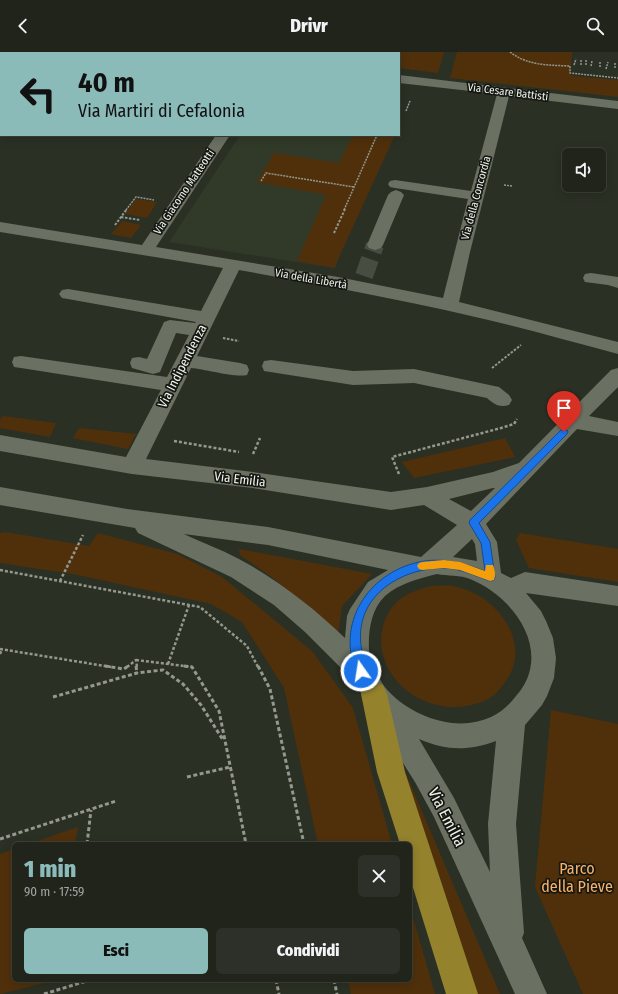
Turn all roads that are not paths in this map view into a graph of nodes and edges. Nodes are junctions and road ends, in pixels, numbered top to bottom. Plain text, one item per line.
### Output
1 (400, 79) edge
2 (400, 86) edge
3 (504, 95) junction
4 (618, 105) edge
5 (618, 110) edge
6 (222, 136) edge
7 (477, 196) junction
8 (0, 227) edge
9 (375, 245) tunnel mouth
10 (146, 250) junction
11 (233, 265) junction
12 (591, 278) dead end
13 (618, 283) edge
14 (68, 294) dead end
15 (450, 305) junction
16 (203, 324) junction
17 (618, 348) edge
18 (184, 361) junction
19 (21, 362) dead end
20 (139, 363) dead end
21 (271, 366) dead end
22 (240, 370) dead end
23 (618, 375) edge
24 (173, 385) junction
25 (502, 400) dead end
26 (574, 421) junction
27 (618, 429) edge
28 (0, 443) edge
29 (132, 466) junction
30 (528, 469) junction
31 (0, 496) edge
32 (426, 496) junction
33 (127, 518) junction
34 (474, 523) junction
35 (423, 566) junction
36 (500, 583) junction
37 (618, 596) edge
38 (367, 682) junction
39 (512, 721) junction
40 (510, 945) junction
41 (462, 994) edge
42 (531, 994) edge

1 - 3 street, Via Cesare Battisti
2 - 3 street, Via Cesare Battisti
3 - 4 street, Via Cesare Battisti
3 - 5 street, Via Cesare Battisti
3 - 7 street, Via della Concordia
6 - 10 street, Via Giacomo Matteotti
7 - 9 street
7 - 15 street, Via della Concordia
8 - 10 street, Via della Libertà
10 - 11 street, Via della Libertà
11 - 15 street, Via della Libertà
11 - 16 street, Via Indipendenza
12 - 13 street
14 - 16 street
15 - 17 street, Via della Libertà
16 - 18 street, Via Indipendenza
16 - 20 street
18 - 22 street
18 - 24 street, Via Indipendenza
19 - 24 street
21 - 25 street
23 - 26 street
24 - 29 street, Via Indipendenza
26 - 27 street
26 - 30 street
28 - 29 street, Via Emilia
29 - 32 street, Via Emilia
30 - 32 street, Via Emilia
30 - 34 street
31 - 33 street, Via Emilia
32 - 34 street
33 - 35 street, Via Emilia
33 - 38 street, Via Emilia
34 - 35 street
34 - 36 street
35 - 36 street, Via Emilia
35 - 38 street, Via Emilia
36 - 37 street
36 - 39 street, Via Emilia
38 - 39 street, Via Emilia
38 - 40 street, Via Emilia
38 - 41 highway
39 - 40 street, Via Emilia
40 - 42 street, Via Emilia

